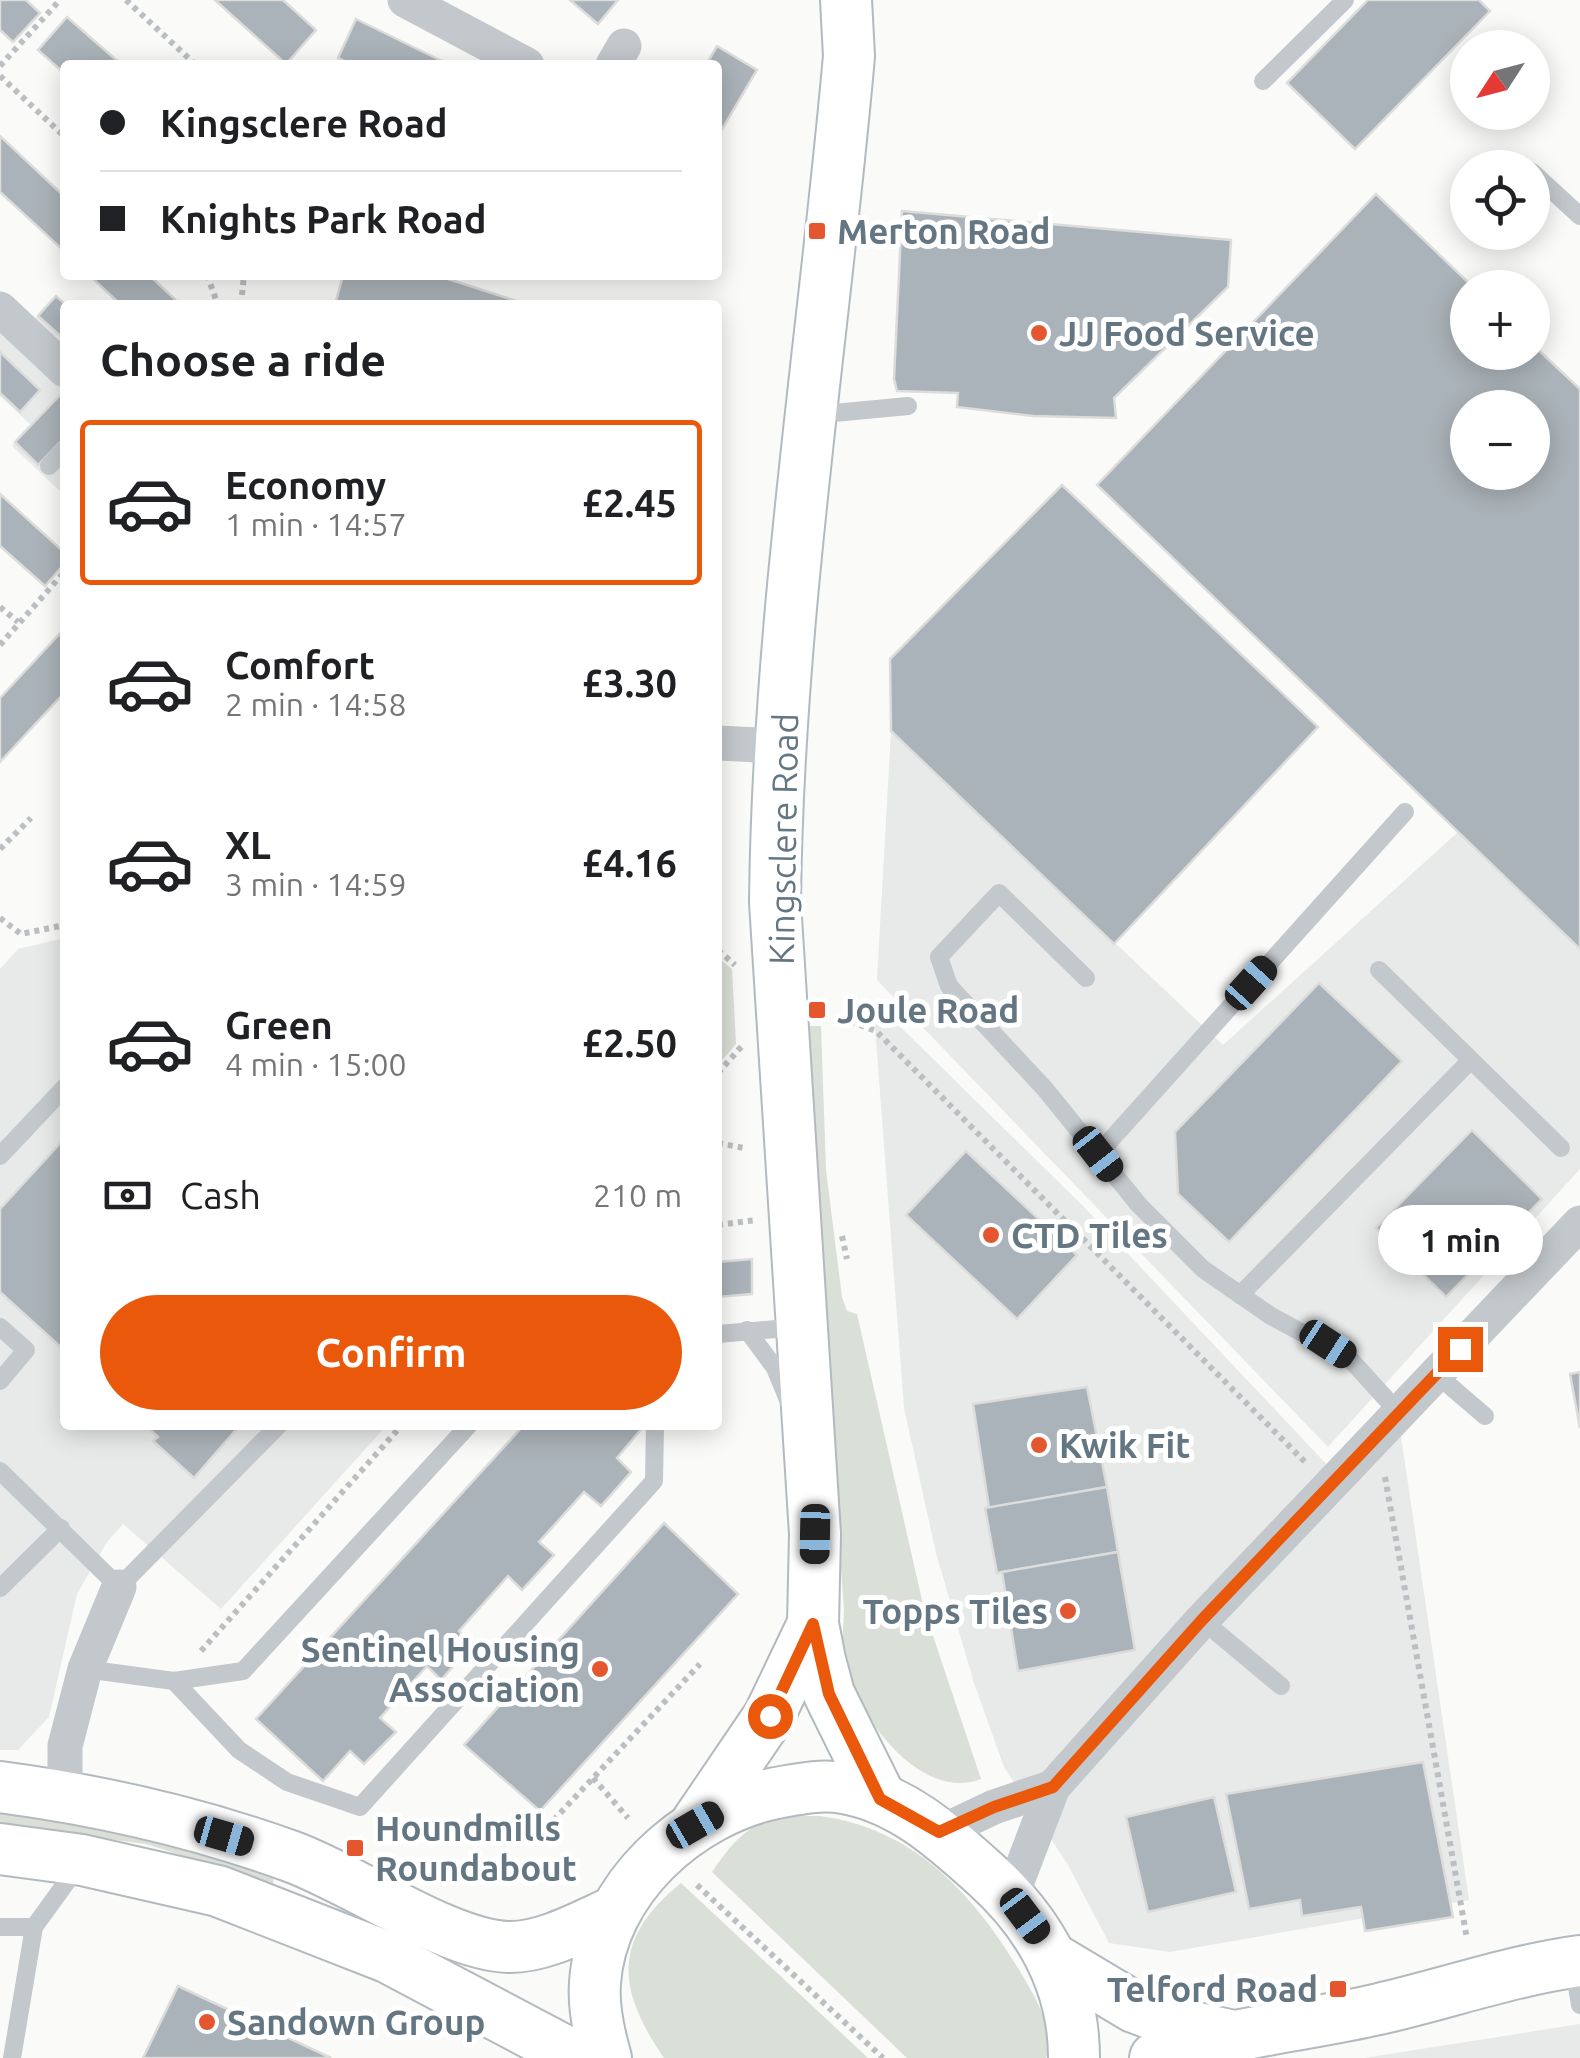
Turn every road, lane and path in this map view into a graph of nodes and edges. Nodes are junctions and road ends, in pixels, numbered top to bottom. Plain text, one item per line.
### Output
1 (60, 0) edge
2 (126, 0) edge
3 (404, 0) edge
4 (846, 0) edge
5 (867, 0) edge
6 (1345, 0) edge
7 (849, 56) junction
8 (191, 60) edge
9 (517, 60) edge
10 (0, 66) edge
11 (0, 76) edge
12 (1263, 81) dead end
13 (9, 86) junction
14 (0, 96) edge
15 (60, 133) edge
16 (1550, 188) edge
17 (1580, 216) edge
18 (0, 309) edge
19 (60, 365) edge
20 (908, 406) dead end
21 (812, 416) junction
22 (60, 454) edge
23 (49, 466) dead end
24 (60, 576) edge
25 (0, 606) edge
26 (18, 622) junction
27 (0, 645) edge
28 (722, 743) edge
29 (782, 746) junction
30 (1405, 812) dead end
31 (31, 818) dead end
32 (0, 848) edge
33 (0, 918) edge
34 (60, 926) edge
35 (722, 954) edge
36 (735, 966) dead end
37 (1379, 970) dead end
38 (1086, 978) dead end
39 (841, 1018) dead end
40 (742, 1046) dead end
41 (1471, 1060) junction
42 (722, 1068) edge
43 (60, 1092) edge
44 (722, 1144) edge
45 (744, 1148) dead end
46 (1561, 1148) dead end
47 (1098, 1154) junction
48 (0, 1156) edge
49 (756, 1220) dead end
50 (722, 1224) edge
51 (1580, 1224) edge
52 (1240, 1295) junction
53 (0, 1327) edge
54 (800, 1327) junction
55 (746, 1330) junction
56 (722, 1333) edge
57 (1436, 1374) junction
58 (0, 1381) edge
59 (1400, 1413) junction
60 (1485, 1416) dead end
61 (274, 1430) edge
62 (398, 1430) edge
63 (464, 1430) edge
64 (655, 1430) edge
65 (808, 1449) junction
66 (1302, 1460) dead end
67 (0, 1471) edge
68 (1385, 1476) dead end
69 (60, 1528) junction
70 (119, 1587) junction
71 (0, 1588) edge
72 (1202, 1620) junction
73 (813, 1624) junction
74 (700, 1664) dead end
75 (86, 1669) junction
76 (174, 1682) junction
77 (1281, 1686) dead end
78 (593, 1778) junction
79 (0, 1787) edge
80 (1053, 1787) junction
81 (65, 1796) junction
82 (880, 1799) junction
83 (628, 1818) dead end
84 (695, 1825) junction
85 (939, 1832) junction
86 (533, 1842) dead end
87 (0, 1849) edge
88 (82, 1860) junction
89 (697, 1886) dead end
90 (1011, 1897) junction
91 (616, 1911) junction
92 (0, 1927) edge
93 (34, 1927) junction
94 (1467, 1939) dead end
95 (1052, 1958) junction
96 (1578, 1976) edge
97 (1233, 2036) junction
98 (12, 2058) edge
99 (578, 2058) edge
100 (606, 2058) edge
101 (883, 2058) edge
102 (1074, 2058) edge
103 (1155, 2058) edge

1 - 10 path
2 - 8 path
3 - 9 street
4 - 7 street, Kingsclere Road
5 - 7 street, Kingsclere Road
6 - 12 lane
7 - 21 street, Kingsclere Road
11 - 13 path
13 - 14 path
13 - 15 path
16 - 17 lane
18 - 19 street
20 - 21 lane
21 - 29 street, Kingsclere Road
22 - 23 lane
24 - 26 path
25 - 26 path
26 - 27 path
28 - 29 street
29 - 54 street, Kingsclere Road
30 - 47 lane
31 - 32 path
33 - 34 path
35 - 36 path
37 - 41 lane
38 - 47 lane
39 - 66 path
40 - 42 path
41 - 46 lane
41 - 52 lane
43 - 48 lane
44 - 45 path
47 - 52 lane
49 - 50 path
51 - 57 street
52 - 59 lane
53 - 58 lane
54 - 55 lane
54 - 65 street, Kingsclere Road
55 - 56 lane
55 - 65 lane
57 - 59 street
57 - 60 lane
59 - 72 street
61 - 70 lane
62 - 76 path
63 - 76 lane
64 - 76 lane
65 - 73 street, Kingsclere Road
67 - 69 lane
68 - 94 path
69 - 70 lane
69 - 71 lane
70 - 75 street
72 - 77 lane
72 - 80 street
73 - 82 street, Kingsclere Road
73 - 84 street, Kingsclere Road
74 - 78 path
75 - 76 lane
75 - 81 street
78 - 83 path
78 - 86 path
79 - 81 street
80 - 85 street
80 - 90 street
81 - 91 street
82 - 84 street
82 - 85 street
84 - 91 street
85 - 90 street
87 - 88 street
88 - 93 lane
88 - 99 street
89 - 101 path
90 - 95 street
91 - 100 street
92 - 93 lane
93 - 98 lane
95 - 97 street
95 - 102 street
96 - 97 street
97 - 103 street

